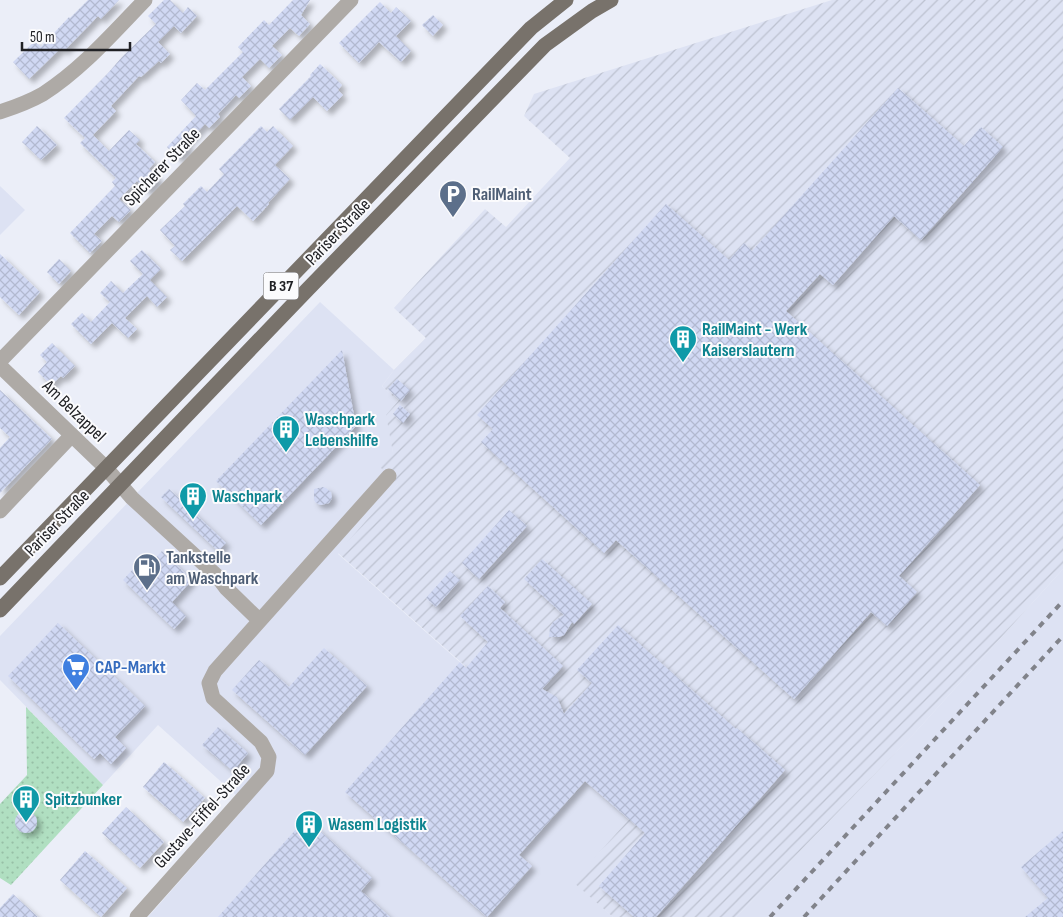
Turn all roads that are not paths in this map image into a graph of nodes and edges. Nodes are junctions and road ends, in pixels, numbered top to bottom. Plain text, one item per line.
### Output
1 (145, 0) edge
2 (351, 0) edge
3 (566, 0) edge
4 (611, 0) edge
5 (0, 112) edge
6 (0, 361) edge
7 (0, 366) edge
8 (72, 435) junction
9 (106, 468) junction
10 (389, 476) dead end
11 (120, 485) junction
12 (0, 511) edge
13 (0, 578) edge
14 (0, 610) edge
15 (259, 620) junction
16 (137, 917) edge

1 - 5 street
2 - 6 street, Spicherer Straße
3 - 9 main road, Pariser Straße / B 37
4 - 11 main road, Pariser Straße / B 37
7 - 8 street, Am Belzappel
8 - 9 street, Am Belzappel
8 - 12 street
9 - 11 street, Am Belzappel
9 - 13 main road, Pariser Straße / B 37
10 - 15 street, Gustave-Eiffel-Straße
11 - 14 main road, Pariser Straße / B 37
11 - 15 street
15 - 16 street, Gustave-Eiffel-Straße

